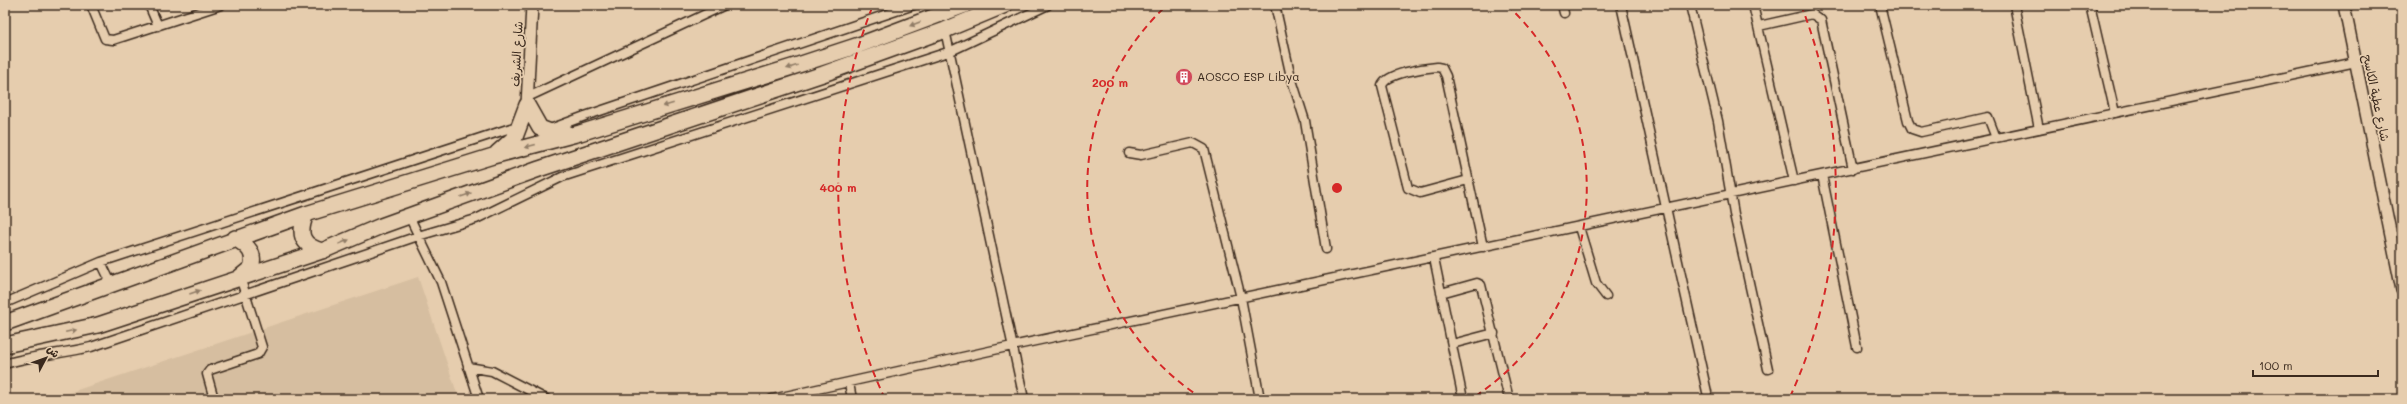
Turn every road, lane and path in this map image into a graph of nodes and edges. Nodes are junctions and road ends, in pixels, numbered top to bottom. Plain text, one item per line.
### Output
1 (91, 5) edge
2 (149, 5) edge
3 (221, 5) edge
4 (532, 5) edge
5 (725, 5) edge
6 (914, 5) edge
7 (965, 5) edge
8 (1005, 5) edge
9 (1048, 5) edge
10 (1275, 5) edge
11 (1622, 5) edge
12 (1690, 5) edge
13 (1753, 5) edge
14 (1880, 5) edge
15 (2014, 5) edge
16 (2090, 5) edge
17 (2344, 5) edge
18 (205, 8) edge
19 (158, 26) junction
20 (1759, 26) junction
21 (945, 30) junction
22 (951, 51) junction
23 (2356, 62) junction
24 (528, 101) junction
25 (2115, 113) junction
26 (521, 125) junction
27 (2039, 129) junction
28 (546, 131) junction
29 (580, 133) junction
30 (1996, 138) junction
31 (1129, 153) dead end
32 (493, 156) junction
33 (1853, 169) junction
34 (1822, 175) junction
35 (1468, 180) junction
36 (1794, 181) junction
37 (1730, 194) junction
38 (1666, 209) junction
39 (306, 214) junction
40 (409, 216) junction
41 (1579, 227) junction
42 (418, 236) junction
43 (235, 238) junction
44 (1482, 247) junction
45 (1326, 249) dead end
46 (322, 252) junction
47 (1434, 258) junction
48 (101, 262) junction
49 (240, 277) junction
50 (112, 285) junction
51 (2402, 290) edge
52 (1441, 293) junction
53 (246, 296) junction
54 (1606, 296) dead end
55 (1241, 298) junction
56 (5, 303) edge
57 (5, 323) edge
58 (1494, 333) junction
59 (1452, 344) junction
60 (5, 345) edge
61 (1012, 346) junction
62 (1857, 347) dead end
63 (5, 364) edge
64 (468, 367) junction
65 (1768, 369) dead end
66 (849, 383) junction
67 (1707, 392) dead end
68 (790, 397) edge
69 (214, 399) edge
70 (479, 399) edge
71 (546, 399) edge
72 (772, 399) edge
73 (852, 399) edge
74 (1024, 399) edge
75 (1260, 399) edge
76 (1463, 399) edge
77 (1509, 399) edge

1 - 19 street
2 - 19 street
3 - 18 street
4 - 24 street, شارع الشريف
5 - 24 street
6 - 28 street
7 -> 29 highway
8 - 21 highway
9 - 22 street
10 - 45 street
11 - 38 street
12 - 37 street
13 - 20 street
14 - 30 street
15 - 27 street
16 - 25 street
17 - 23 street, شارع عطية الكاسح
18 - 19 street
20 - 33 street
20 - 36 street
21 - 22 street
40 -> 21 highway
22 - 42 street
22 - 61 street
23 - 25 street
23 - 51 street, شارع عطية الكاسح
24 - 26 highway
24 - 28 highway
25 - 27 street
26 - 32 highway
26 - 48 street
27 - 30 street
28 - 29 highway
29 -> 32 highway
30 - 33 street
31 - 55 street
32 - 39 highway
33 - 34 street
34 - 36 street
34 - 62 street
35 - 35 street
35 - 44 street
36 - 37 street
37 - 38 street
37 - 65 street
38 - 41 street
38 - 67 street
39 - 43 highway
39 - 46 highway
40 - 42 street
46 -> 40 highway
41 - 44 street
41 - 54 street
42 - 53 street
42 - 64 street
43 - 49 highway
43 - 50 highway
44 - 47 street
46 - 49 highway
47 - 52 street
47 - 55 street
48 - 50 street
48 - 56 street
49 - 53 street
60 -> 49 highway
50 - 57 highway
52 - 58 street
52 - 59 street
53 - 63 street
53 - 69 street
55 - 61 street
55 - 75 street
58 - 59 street
58 - 77 street
59 - 76 street
61 - 66 street
61 - 74 street
64 - 70 street
64 - 71 street
66 - 68 street
66 - 73 street
68 - 72 street

